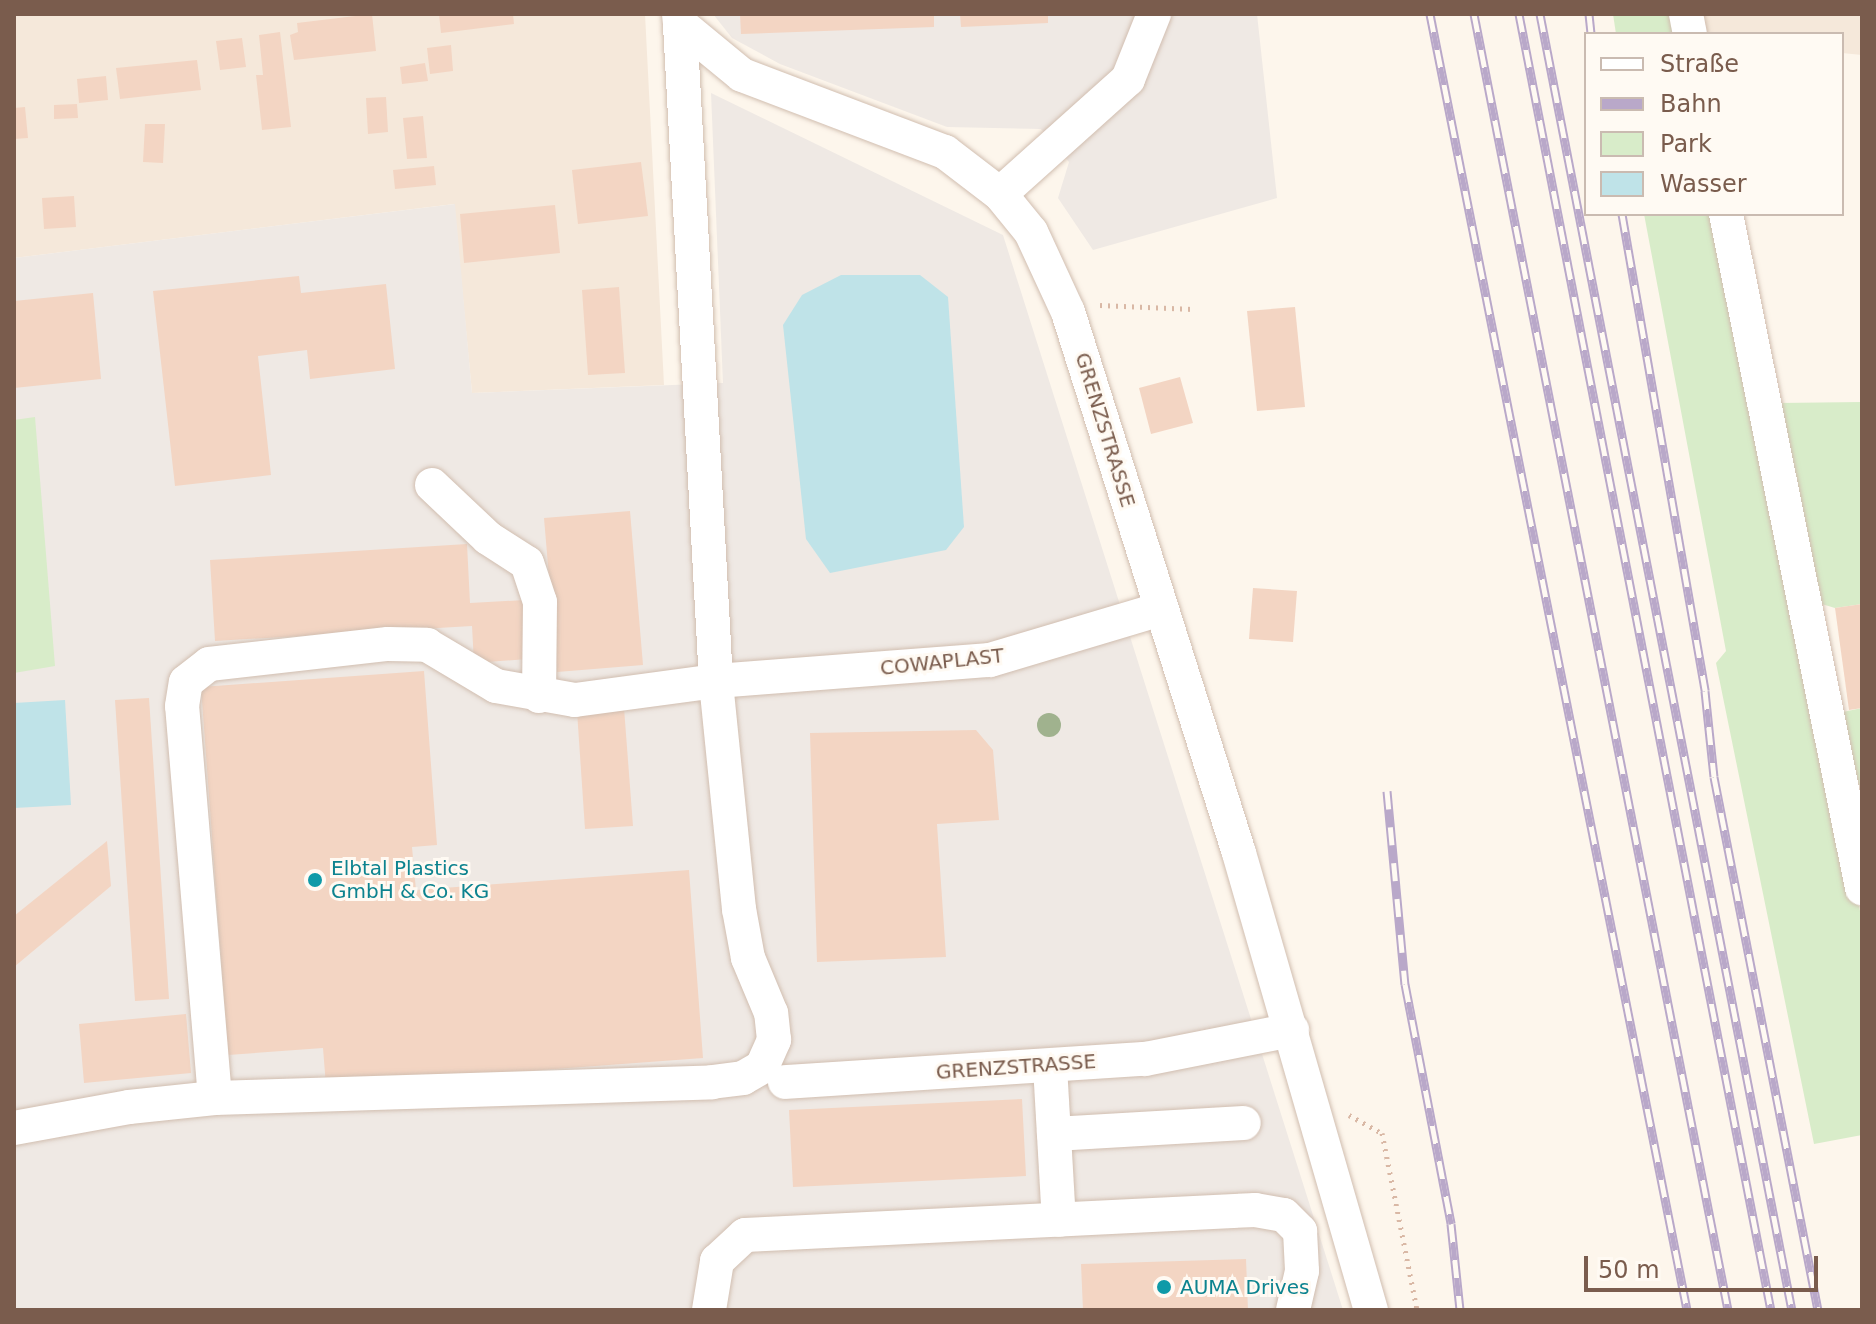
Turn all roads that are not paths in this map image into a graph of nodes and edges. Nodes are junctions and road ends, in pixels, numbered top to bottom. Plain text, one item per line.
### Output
1 (1154, 14) edge
2 (680, 19) edge
3 (1000, 194) junction
4 (1726, 216) edge
5 (432, 485) dead end
6 (1161, 609) junction
7 (716, 681) junction
8 (539, 696) junction
9 (1862, 888) edge
10 (1292, 1030) junction
11 (1050, 1066) junction
12 (785, 1082) dead end
13 (215, 1098) junction
14 (1244, 1123) dead end
15 (14, 1128) edge
16 (1054, 1134) junction
17 (1059, 1220) junction
18 (1345, 1220) junction
19 (1300, 1231) junction
20 (709, 1310) edge
21 (1293, 1310) edge
22 (1371, 1310) edge

1 - 3 street
2 - 3 street, GRENZSTRASSE
2 - 7 street, GRENZSTRASSE
3 - 6 street, GRENZSTRASSE
4 - 9 street
5 - 8 street
6 - 7 street, COWAPLAST
6 - 10 street, GRENZSTRASSE
7 - 8 street, COWAPLAST
7 - 13 street, GRENZSTRASSE
8 - 13 street, COWAPLAST
10 - 11 street, GRENZSTRASSE
10 - 18 street, GRENZSTRASSE
11 - 12 street, GRENZSTRASSE
11 - 16 street
13 - 15 street, GRENZSTRASSE
14 - 16 street
16 - 17 street
17 - 19 street
17 - 20 street
18 - 19 street
18 - 22 street, GRENZSTRASSE
19 - 21 street

